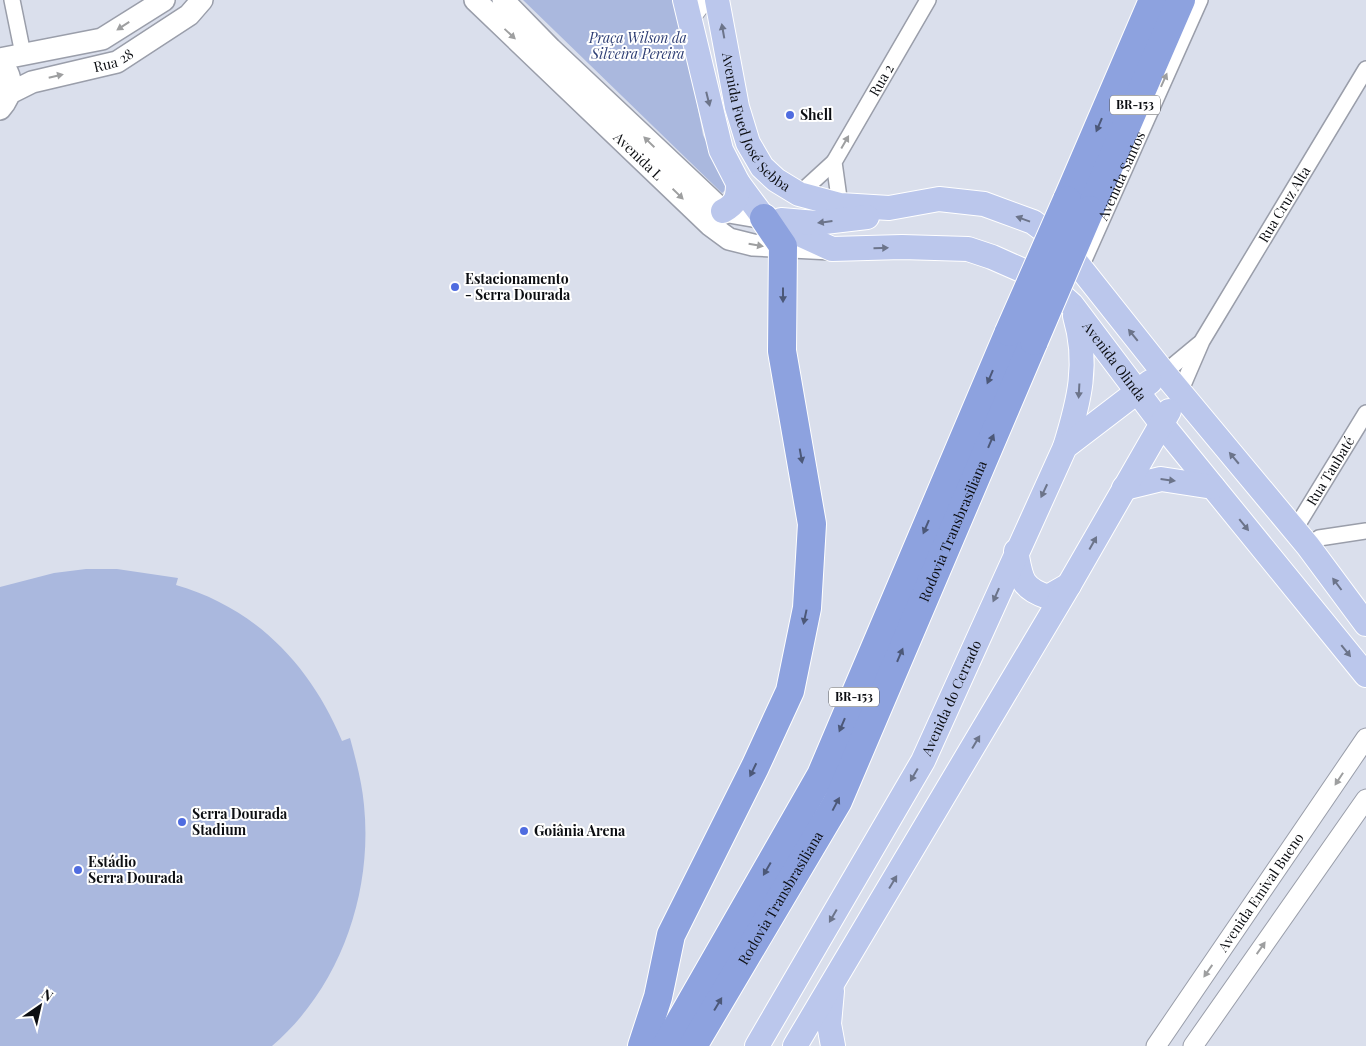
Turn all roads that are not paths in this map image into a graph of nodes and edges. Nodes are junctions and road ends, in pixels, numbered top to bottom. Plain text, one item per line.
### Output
1 (12, 0) edge
2 (164, 0) edge
3 (202, 0) edge
4 (475, 0) edge
5 (503, 0) edge
6 (704, 0) edge
7 (717, 0) edge
8 (928, 0) edge
9 (1153, 0) edge
10 (1181, 0) edge
11 (1200, 0) edge
12 (687, 11) edge
13 (23, 54) junction
14 (545, 55) junction
15 (0, 61) edge
16 (1366, 69) edge
17 (5, 101) edge
18 (834, 162) junction
19 (738, 183) junction
20 (799, 194) junction
21 (840, 205) junction
22 (1078, 205) junction
23 (889, 208) junction
24 (723, 211) junction
25 (764, 218) junction
26 (783, 246) junction
27 (832, 249) junction
28 (1080, 269) junction
29 (1072, 305) junction
30 (1021, 337) junction
31 (1202, 341) junction
32 (1164, 373) junction
33 (1136, 391) junction
34 (1180, 392) junction
35 (1366, 413) edge
36 (1161, 423) junction
37 (1065, 447) junction
38 (1213, 487) junction
39 (1124, 488) junction
40 (1366, 531) edge
41 (1302, 538) junction
42 (1016, 551) junction
43 (1069, 585) junction
44 (1366, 624) edge
45 (1366, 675) edge
46 (1366, 738) edge
47 (1366, 799) edge
48 (1316, 814) junction
49 (1326, 853) junction
50 (832, 984) junction
51 (762, 1039) edge
52 (806, 1041) edge
53 (642, 1046) edge
54 (666, 1046) edge
55 (693, 1046) edge
56 (833, 1046) edge
57 (1156, 1046) edge
58 (1193, 1046) edge

1 - 13 street
2 -> 13 main road, Rua 28
17 -> 3 main road, Rua 28
4 -> 14 main road, Avenida L
5 - 14 main road, Avenida L
6 - 12 street
20 -> 7 main road, Avenida Fued José Sebba
18 -> 8 street, Rua 2
9 -> 22 highway, Rodovia Transbrasiliana / BR-153
10 - 22 highway, Rodovia Transbrasiliana / BR-153
28 -> 11 street, Avenida Santos
12 -> 19 main road
13 - 15 main road, Rua 28
24 -> 14 main road, Avenida L
14 -> 26 main road, Avenida L
15 - 17 main road
16 - 31 street, Rua Cruz Alta
18 - 20 street, Rua 2
18 - 21 street
19 - 24 main road
19 - 25 main road
20 - 21 main road, Avenida Fued José Sebba
20 - 25 main road
21 - 23 main road
22 - 30 highway, Rodovia Transbrasiliana / BR-153, bridge
23 -> 25 main road
28 -> 23 main road
24 - 25 main road
25 - 26 highway
25 - 27 main road, Avenida Olinda
26 - 27 main road, Avenida L
26 -> 53 highway
27 -> 29 main road, Avenida Olinda
32 -> 28 main road
29 - 33 main road, Avenida Olinda
29 -> 37 main road
30 -> 54 highway, Rodovia Transbrasiliana / BR-153
55 -> 30 highway, Rodovia Transbrasiliana / BR-153
31 - 32 street, Rua Cruz Alta
31 - 34 street, Rua Cruz Alta
32 - 33 main road, Avenida do Cerrado
32 - 34 main road
33 - 36 main road, Avenida Olinda
33 - 37 main road, Avenida do Cerrado
34 - 36 main road
41 -> 34 main road
35 - 41 street, Rua Taubaté
36 - 38 main road, Avenida Olinda
36 - 39 main road
37 -> 42 main road, Avenida do Cerrado
39 -> 38 main road
38 -> 45 main road, Avenida Olinda
43 -> 39 main road
40 - 41 street
44 -> 41 main road
42 - 43 main road
42 -> 51 main road, Avenida do Cerrado
50 -> 43 main road
46 -> 48 street, Avenida Emival Bueno
47 - 49 street
48 - 49 street
48 -> 57 street, Avenida Emival Bueno
58 -> 49 street
50 - 52 main road
50 - 56 main road
51 - 52 main road

